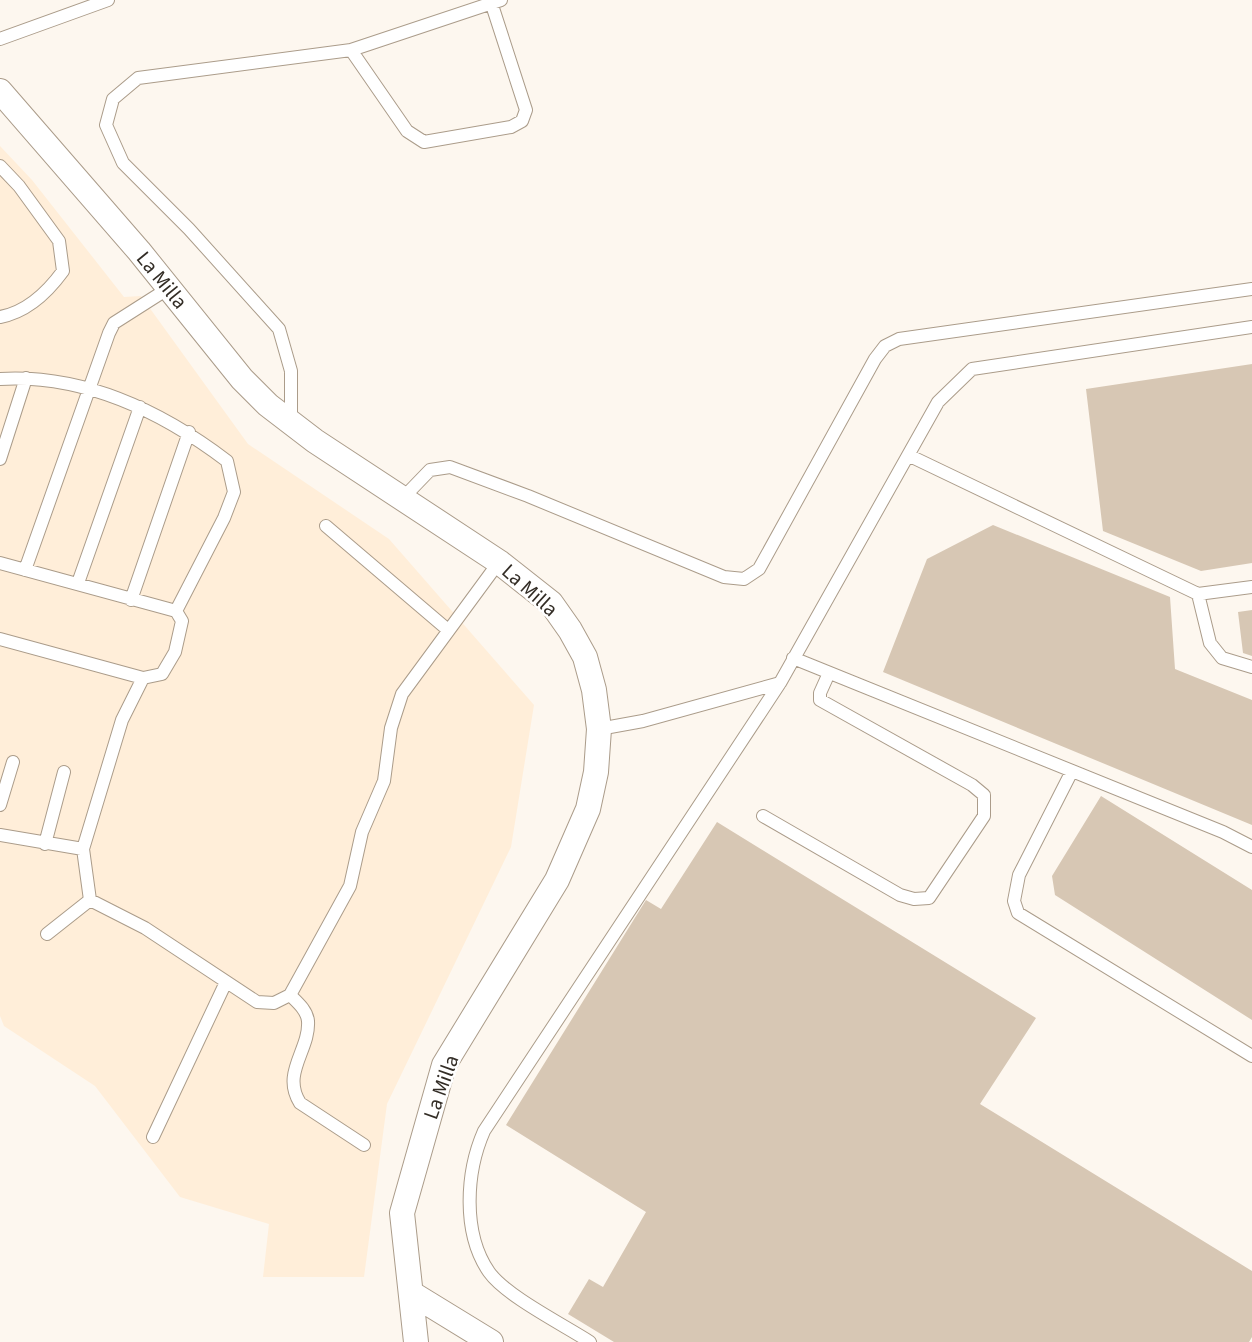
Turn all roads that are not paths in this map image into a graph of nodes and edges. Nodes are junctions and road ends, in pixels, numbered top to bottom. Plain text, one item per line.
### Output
1 (108, 0) edge
2 (89, 3) edge
3 (496, 3) edge
4 (0, 39) edge
5 (351, 50) junction
6 (0, 91) edge
7 (0, 165) edge
8 (169, 288) junction
9 (1252, 289) edge
10 (0, 317) edge
11 (1252, 327) edge
12 (26, 378) junction
13 (0, 379) edge
14 (90, 387) junction
15 (140, 407) junction
16 (291, 423) junction
17 (189, 432) junction
18 (910, 456) junction
19 (0, 459) edge
20 (402, 499) junction
21 (326, 526) dead end
22 (499, 562) junction
23 (0, 563) edge
24 (26, 570) junction
25 (78, 584) junction
26 (1252, 587) edge
27 (1198, 594) junction
28 (132, 600) junction
29 (176, 611) junction
30 (448, 630) junction
31 (0, 639) edge
32 (793, 658) junction
33 (1252, 668) edge
34 (829, 673) junction
35 (142, 678) junction
36 (780, 683) junction
37 (599, 729) junction
38 (13, 762) dead end
39 (1072, 771) junction
40 (64, 772) dead end
41 (0, 805) edge
42 (763, 816) dead end
43 (0, 835) edge
44 (45, 844) junction
45 (1252, 847) edge
46 (83, 849) junction
47 (90, 900) junction
48 (47, 934) dead end
49 (226, 982) junction
50 (290, 994) junction
51 (1252, 1056) edge
52 (153, 1137) dead end
53 (364, 1145) dead end
54 (411, 1293) junction
55 (416, 1342) edge
56 (491, 1342) edge
57 (590, 1342) edge

1 - 2 lane
2 - 4 lane
3 - 5 lane
3 - 5 lane
5 - 16 lane
6 - 8 street, La Milla
7 - 10 lane
8 - 14 lane
8 - 16 street, La Milla
9 - 20 lane
11 - 18 lane
12 - 13 lane
12 - 14 lane
12 - 19 lane
14 - 15 lane
14 - 24 lane
15 - 17 lane
15 - 25 lane
16 - 20 street, La Milla
17 - 28 lane
17 - 29 lane
18 - 27 lane
18 - 32 lane
20 - 22 street, La Milla
21 - 30 lane
22 - 30 lane
22 - 37 street, La Milla
23 - 24 lane
24 - 25 lane
25 - 28 lane
26 - 27 lane
27 - 33 lane
28 - 29 lane
29 - 35 lane
30 - 50 lane
31 - 35 lane
32 - 34 lane
32 - 36 lane
34 - 39 lane
34 - 42 lane
35 - 46 lane
36 - 37 lane
36 - 57 lane
37 - 54 street, La Milla
38 - 41 lane
39 - 45 lane
39 - 51 lane
40 - 44 lane
43 - 44 lane
44 - 46 lane
46 - 47 lane
47 - 48 lane
47 - 49 lane
49 - 50 lane
49 - 52 lane
50 - 53 lane
54 - 55 street, La Milla
54 - 56 street

